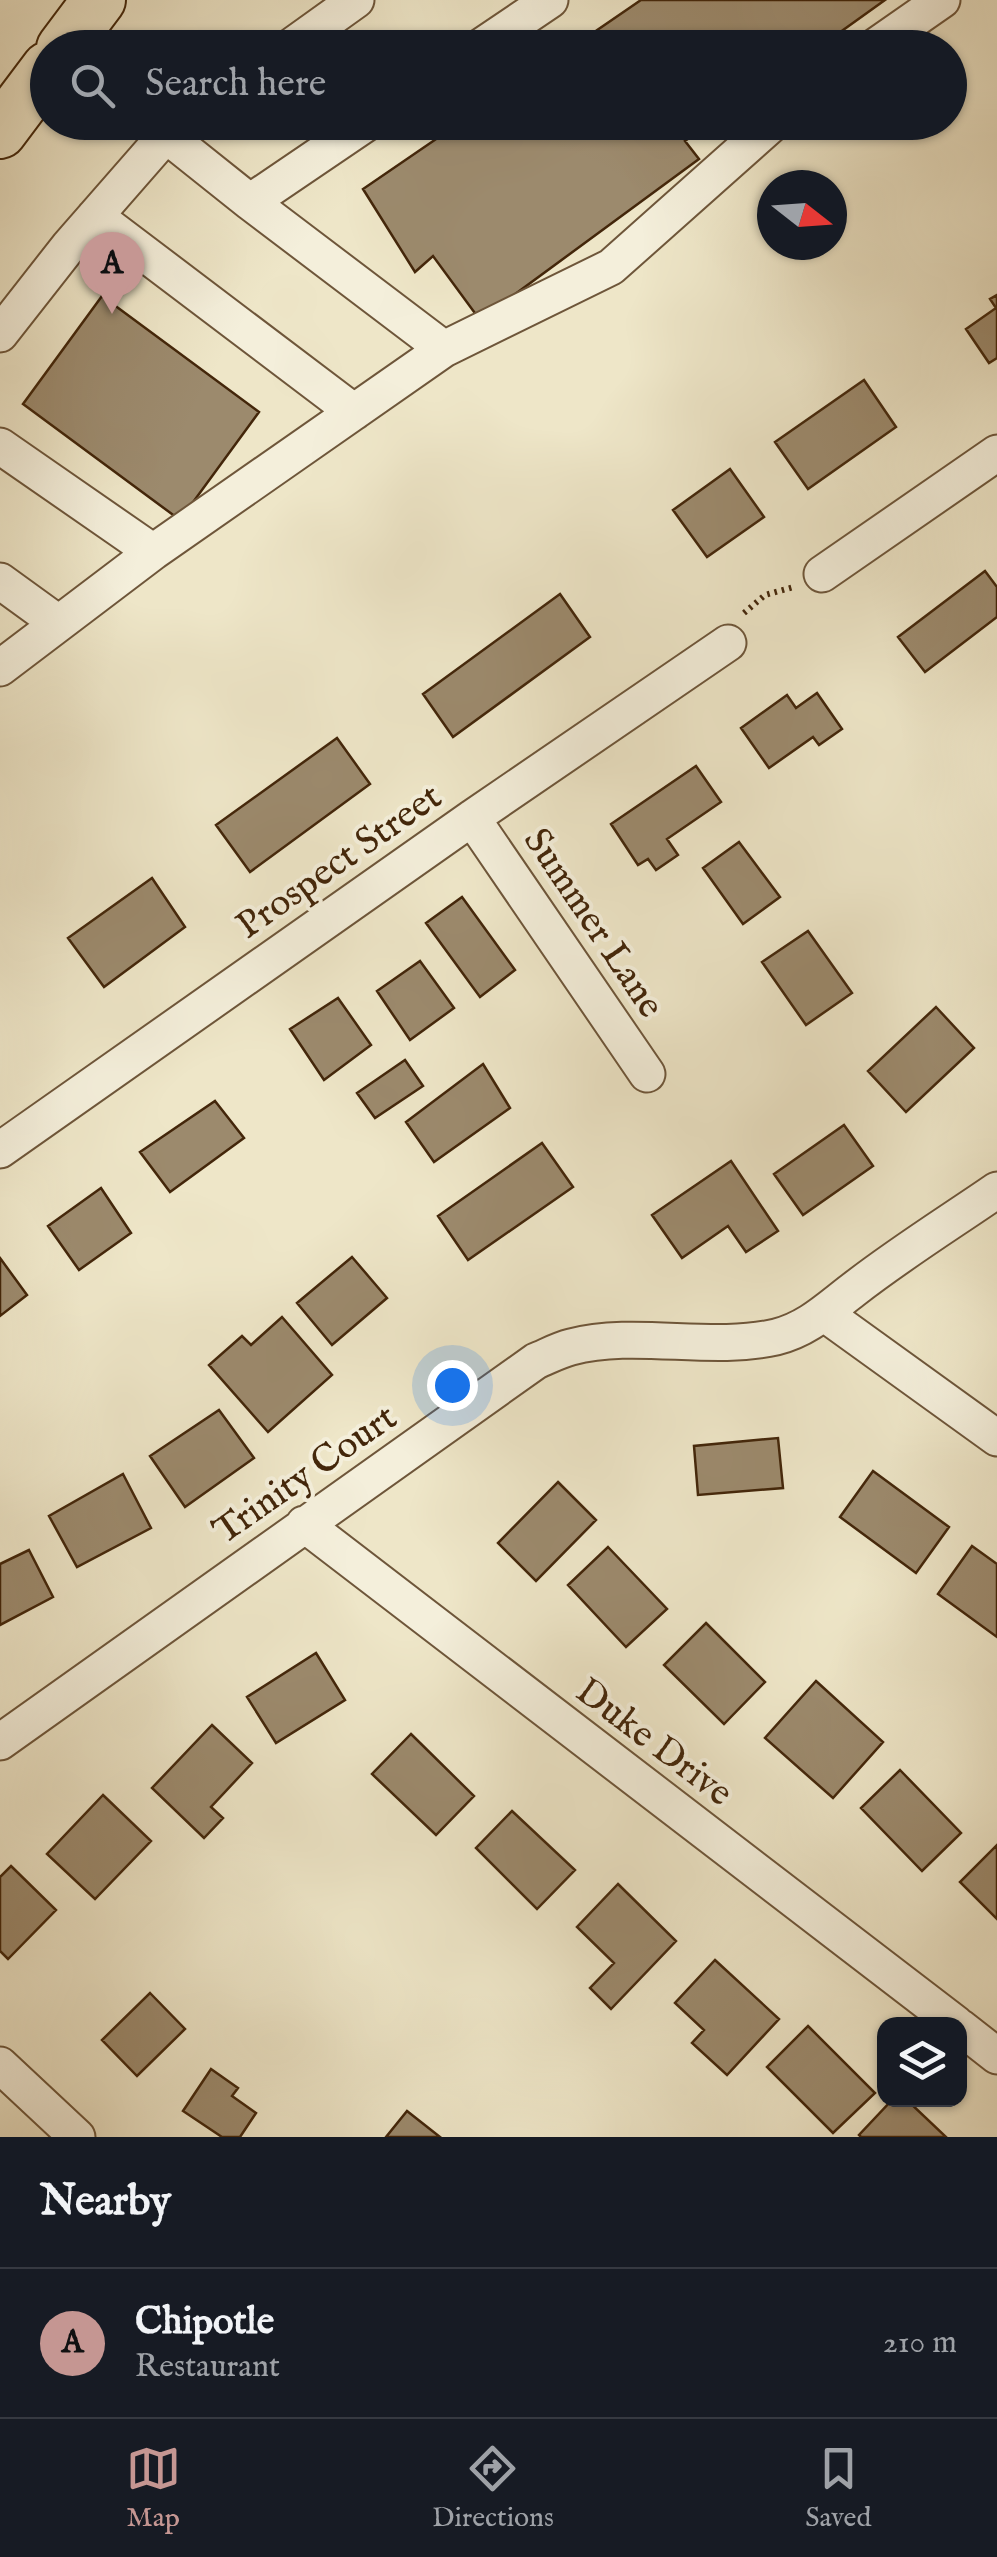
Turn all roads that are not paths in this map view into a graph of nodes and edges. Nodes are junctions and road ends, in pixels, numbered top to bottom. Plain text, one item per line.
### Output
1 (98, 0) edge
2 (356, 0) edge
3 (550, 0) edge
4 (942, 0) edge
5 (76, 30) edge
6 (314, 30) edge
7 (506, 30) edge
8 (899, 30) edge
9 (30, 92) edge
10 (0, 132) edge
11 (165, 140) edge
12 (186, 140) edge
13 (341, 140) edge
14 (754, 140) edge
15 (250, 202) junction
16 (95, 216) junction
17 (0, 334) edge
18 (444, 348) junction
19 (354, 412) junction
20 (0, 446) edge
21 (997, 453) edge
22 (153, 552) junction
23 (822, 574) road end
24 (0, 582) edge
25 (58, 623) junction
26 (728, 644) road end
27 (0, 668) edge
28 (472, 818) junction
29 (648, 1074) dead end
30 (0, 1150) edge
31 (997, 1190) edge
32 (825, 1314) junction
33 (997, 1438) edge
34 (304, 1524) junction
35 (0, 1742) edge
36 (946, 2017) edge
37 (967, 2033) edge
38 (997, 2056) edge
39 (0, 2065) edge
40 (78, 2137) edge

1 - 5 highway
2 - 6 street
3 - 7 street
4 - 8 street
9 - 10 highway
11 - 16 street
12 - 15 street
13 - 15 street
14 - 18 street
15 - 18 street
16 - 17 street
16 - 19 street
18 - 19 street
19 - 22 street
20 - 22 street
21 - 23 street
22 - 25 street
24 - 25 street
25 - 27 street
26 - 28 street, Prospect Street
28 - 29 street, Summer Lane
28 - 30 street, Prospect Street
31 - 32 street, Trinity Court
32 - 33 street
32 - 34 street, Trinity Court
34 - 35 street, Trinity Court
34 - 36 street, Duke Drive
37 - 38 street, Duke Drive
39 - 40 street

